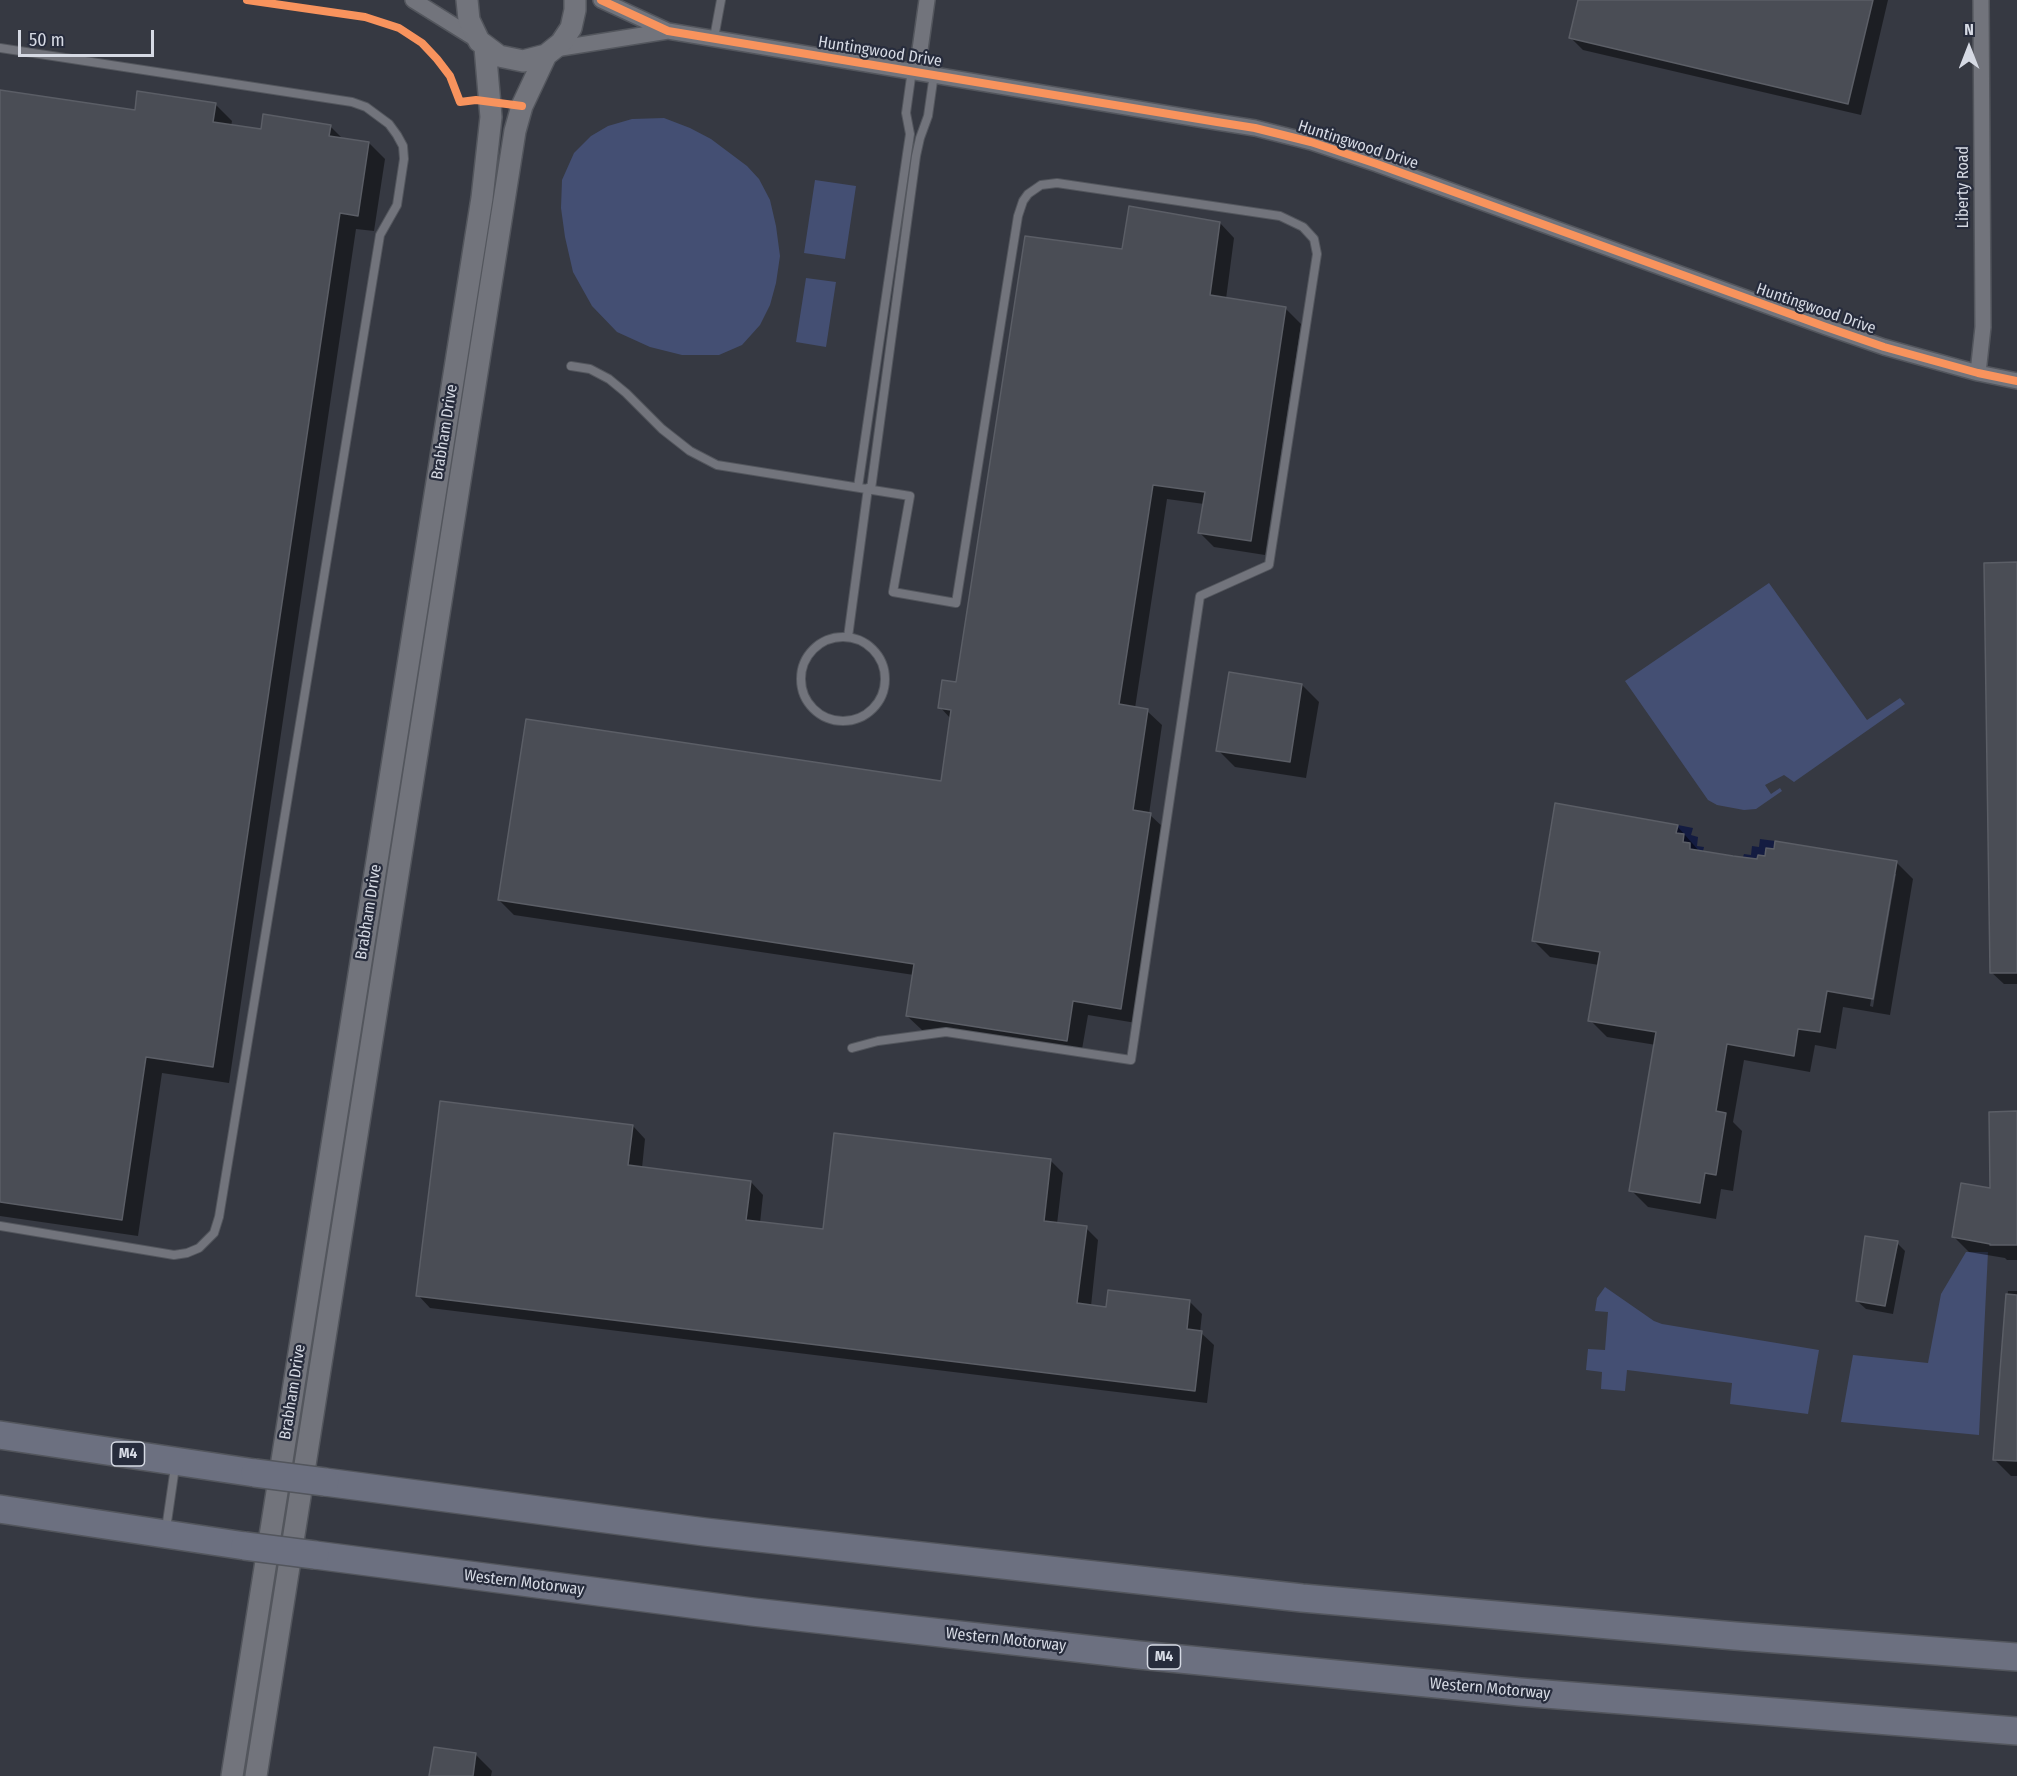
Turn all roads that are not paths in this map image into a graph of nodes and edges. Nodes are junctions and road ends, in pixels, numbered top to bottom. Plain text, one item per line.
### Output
1 (413, 0) edge
2 (467, 0) edge
3 (575, 0) edge
4 (601, 0) edge
5 (721, 0) edge
6 (927, 0) edge
7 (1981, 0) edge
8 (668, 31) junction
9 (714, 38) junction
10 (482, 44) junction
11 (0, 48) edge
12 (550, 52) junction
13 (915, 71) junction
14 (934, 74) junction
15 (571, 366) dead end
16 (1978, 373) junction
17 (2017, 381) edge
18 (858, 486) junction
19 (870, 489) junction
20 (848, 637) junction
21 (852, 1048) dead end
22 (0, 1226) edge
23 (0, 1435) edge
24 (176, 1461) junction
25 (0, 1509) edge
26 (165, 1534) junction
27 (2017, 1657) edge
28 (2017, 1733) edge
29 (232, 1776) edge
30 (256, 1776) edge

1 - 10 street
2 - 10 main road, Brabham Drive
3 - 12 main road, Brabham Drive
4 - 8 street, Huntingwood Drive
5 - 9 lane
6 - 13 street
7 - 16 street, Liberty Road
8 - 9 street, Huntingwood Drive
8 - 12 street, Huntingwood Drive
9 - 13 street, Huntingwood Drive
10 - 12 main road
10 - 29 main road, Brabham Drive
11 - 22 lane
12 - 30 main road, Brabham Drive
13 - 14 street, Huntingwood Drive
13 - 18 lane
14 - 16 street, Huntingwood Drive
14 - 19 lane
15 - 18 lane
16 - 17 street, Huntingwood Drive
18 - 19 lane
19 - 20 lane
19 - 21 lane
20 - 20 lane
23 - 24 highway, M4
24 - 26 lane
24 - 27 highway, M4, bridge
25 - 26 highway, Western Motorway / M4
26 - 28 highway, Western Motorway / M4, bridge

